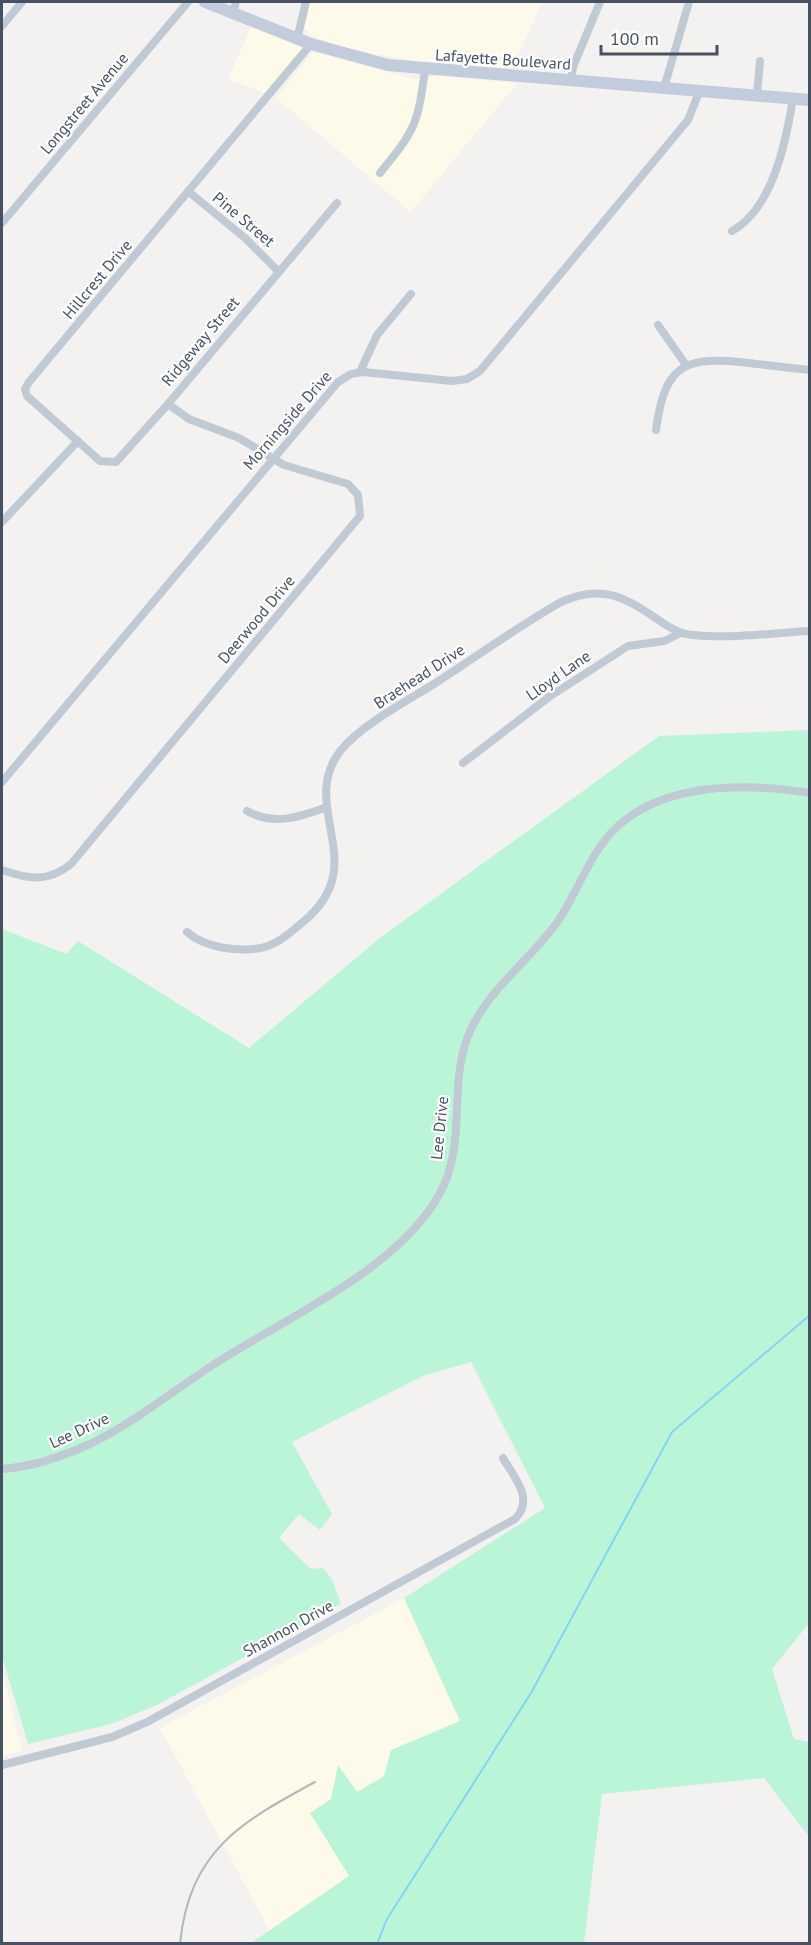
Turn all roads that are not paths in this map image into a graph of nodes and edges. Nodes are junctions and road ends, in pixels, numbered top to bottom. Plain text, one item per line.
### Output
1 (22, 2) edge
2 (188, 2) edge
3 (205, 2) edge
4 (306, 2) edge
5 (600, 2) edge
6 (690, 2) edge
7 (234, 7) edge
8 (2, 26) edge
9 (297, 39) junction
10 (311, 44) junction
11 (760, 61) dead end
12 (425, 69) junction
13 (571, 80) junction
14 (664, 88) junction
15 (700, 90) junction
16 (757, 95) junction
17 (793, 98) junction
18 (810, 100) edge
19 (380, 173) dead end
20 (189, 192) junction
21 (337, 203) dead end
22 (2, 223) edge
23 (732, 231) dead end
24 (278, 270) junction
25 (411, 294) dead end
26 (658, 325) dead end
27 (686, 365) junction
28 (810, 370) edge
29 (360, 372) junction
30 (168, 404) junction
31 (656, 430) dead end
32 (78, 441) junction
33 (273, 457) junction
34 (2, 522) edge
35 (810, 631) edge
36 (681, 633) junction
37 (463, 762) dead end
38 (2, 782) edge
39 (810, 793) edge
40 (327, 807) junction
41 (247, 811) dead end
42 (2, 870) edge
43 (187, 932) dead end
44 (503, 1458) dead end
45 (2, 1469) edge
46 (2, 1765) edge

1 - 8 street
2 - 22 street, Longstreet Avenue
3 - 7 main road, Lafayette Boulevard
4 - 9 street
5 - 13 street
6 - 14 street
7 - 9 main road, Lafayette Boulevard
9 - 10 main road, Lafayette Boulevard
10 - 12 main road, Lafayette Boulevard
10 - 20 street, Hillcrest Drive
11 - 16 street
12 - 13 main road, Lafayette Boulevard
12 - 19 street
13 - 14 main road, Lafayette Boulevard
14 - 15 main road, Lafayette Boulevard
15 - 16 main road, Lafayette Boulevard
15 - 29 street
16 - 17 main road, Lafayette Boulevard
17 - 18 main road, Lafayette Boulevard
17 - 23 street
20 - 24 street, Pine Street
20 - 32 street, Hillcrest Drive
21 - 24 street, Ridgeway Street
24 - 30 street, Ridgeway Street
25 - 29 street
26 - 27 street
27 - 28 street
27 - 31 street
29 - 33 street, Morningside Drive
30 - 32 street, Ridgeway Street
30 - 33 street, Deerwood Drive
32 - 34 street
33 - 38 street, Morningside Drive
33 - 42 street, Deerwood Drive
35 - 36 street, Braehead Drive
36 - 37 street, Lloyd Lane
36 - 40 street, Braehead Drive
39 - 45 street, Lee Drive
40 - 41 street
40 - 43 street, Braehead Drive
44 - 46 street, Shannon Drive

